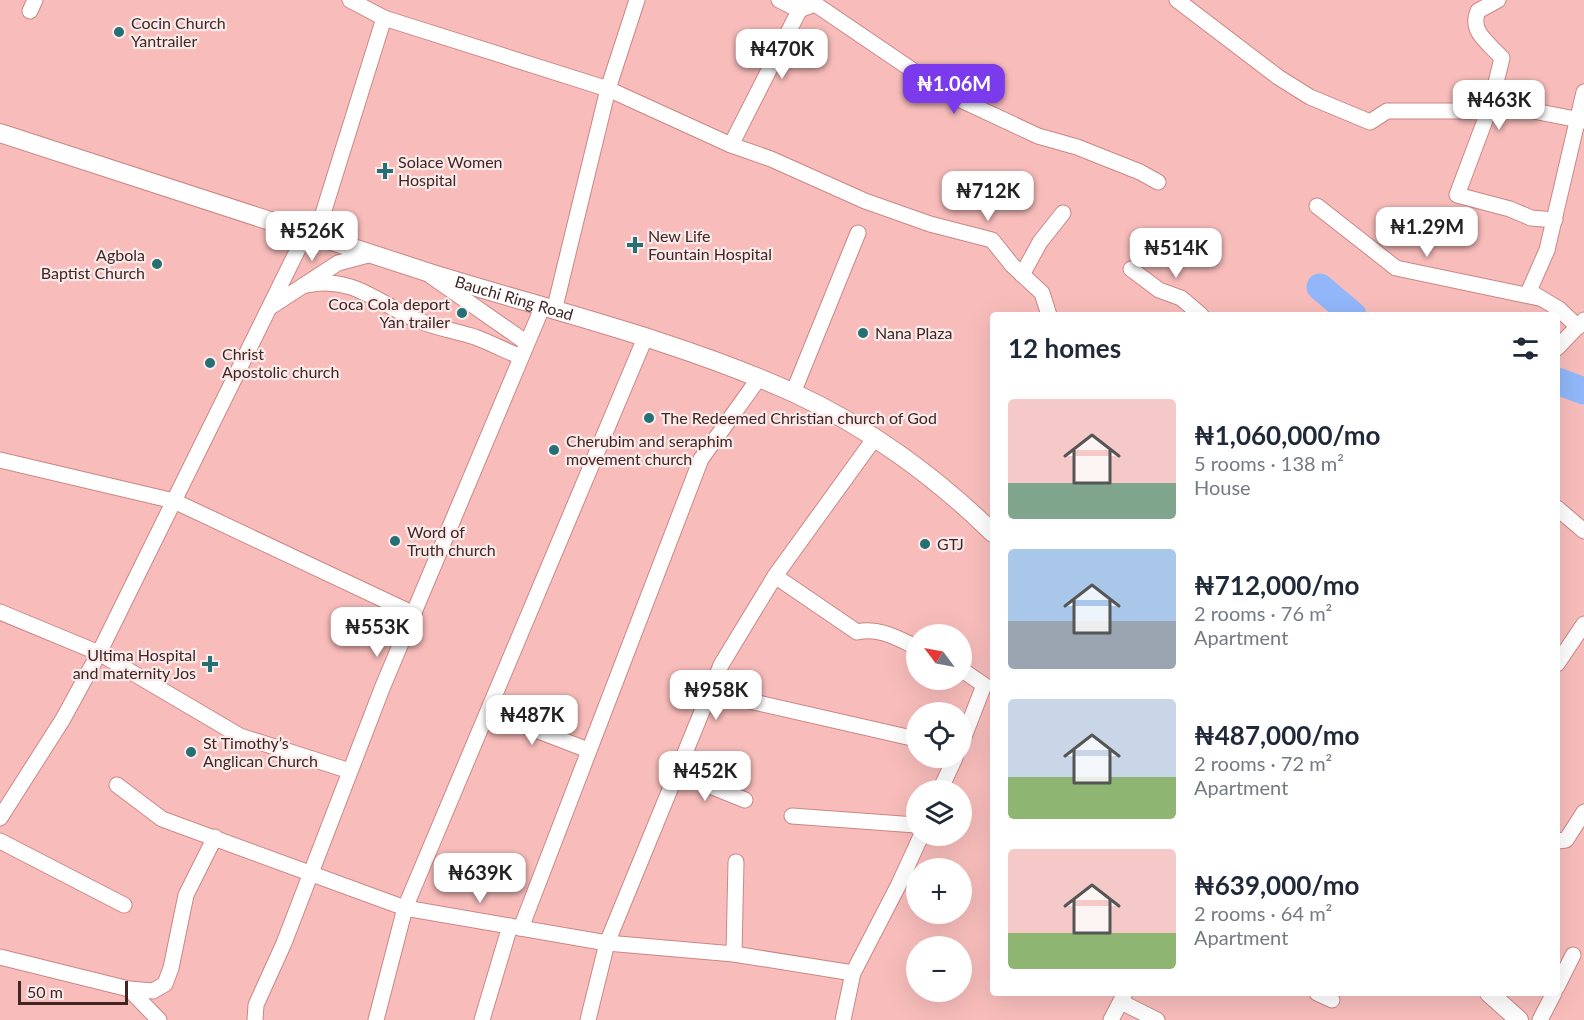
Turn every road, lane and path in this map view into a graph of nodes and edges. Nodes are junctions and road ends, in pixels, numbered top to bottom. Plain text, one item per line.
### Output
1 (352, 0) edge
2 (637, 0) edge
3 (779, 0) edge
4 (1177, 0) edge
5 (1498, 0) edge
6 (802, 5) edge
7 (384, 18) junction
8 (608, 88) junction
9 (1584, 92) edge
10 (1490, 107) junction
11 (1580, 120) edge
12 (0, 133) edge
13 (731, 145) junction
14 (1158, 182) dead end
15 (1317, 206) dead end
16 (1063, 213) dead end
17 (1555, 220) junction
18 (858, 233) dead end
19 (311, 235) junction
20 (372, 254) junction
21 (1131, 269) dead end
22 (421, 270) junction
23 (1023, 275) junction
24 (307, 285) junction
25 (1542, 299) junction
26 (271, 307) junction
27 (548, 309) junction
28 (1047, 312) edge
29 (1197, 312) edge
30 (1581, 323) edge
31 (645, 338) junction
32 (1560, 345) edge
33 (524, 350) junction
34 (759, 378) junction
35 (794, 393) junction
36 (874, 439) junction
37 (0, 460) edge
38 (174, 501) junction
39 (1560, 513) edge
40 (990, 529) edge
41 (1584, 531) edge
42 (775, 576) junction
43 (0, 612) edge
44 (414, 614) junction
45 (1584, 624) edge
46 (906, 642) edge
47 (99, 653) junction
48 (1560, 660) edge
49 (972, 676) edge
50 (989, 687) edge
51 (710, 692) junction
52 (489, 712) junction
53 (972, 722) edge
54 (906, 737) edge
55 (588, 750) junction
56 (350, 771) junction
57 (678, 773) junction
58 (117, 785) dead end
59 (745, 800) dead end
60 (1584, 812) edge
61 (792, 816) dead end
62 (0, 818) edge
63 (906, 824) edge
64 (215, 837) junction
65 (0, 841) edge
66 (1560, 841) edge
67 (916, 846) edge
68 (736, 862) dead end
69 (311, 872) junction
70 (124, 905) dead end
71 (405, 908) junction
72 (516, 927) junction
73 (607, 943) junction
74 (734, 954) junction
75 (1573, 955) dead end
76 (0, 957) edge
77 (853, 973) junction
78 (1560, 981) edge
79 (129, 989) junction
80 (1323, 996) edge
81 (1492, 996) edge
82 (1552, 996) edge
83 (1123, 997) edge
84 (1332, 1000) dead end
85 (1517, 1019) edge
86 (159, 1020) edge
87 (255, 1020) edge
88 (376, 1020) edge
89 (482, 1020) edge
90 (588, 1020) edge
91 (843, 1020) edge
92 (1111, 1020) edge
93 (1156, 1020) edge
94 (1540, 1020) edge

1 - 7 street
2 - 8 street
3 - 6 street
4 - 10 street
5 - 10 street
6 - 13 street
6 - 14 street
7 - 8 street
7 - 19 street
8 - 13 street
8 - 27 street
9 - 11 street
10 - 11 street
10 - 17 street
11 - 17 street
12 - 19 main road, Bauchi Ring Road
13 - 23 street
15 - 25 street
16 - 23 street
17 - 25 street
18 - 35 street
19 - 20 main road, Bauchi Ring Road
19 - 26 street
20 - 22 main road, Bauchi Ring Road
20 - 24 street
21 - 29 street
22 - 27 main road, Bauchi Ring Road
22 - 33 street
23 - 28 street
24 - 26 street
24 - 33 street
25 - 30 street
26 - 38 street
27 - 31 main road, Bauchi Ring Road
27 - 33 street
30 - 32 street
31 - 34 main road, Bauchi Ring Road
31 - 52 street
33 - 44 street
34 - 35 main road, Bauchi Ring Road
34 - 55 street
35 - 36 main road, Bauchi Ring Road
36 - 40 main road, Bauchi Ring Road
36 - 42 street
37 - 38 street
38 - 44 street
38 - 47 street
39 - 41 street
42 - 46 street
42 - 51 street
43 - 47 street
44 - 56 street
45 - 48 street
47 - 56 street
47 - 62 street
49 - 50 street
50 - 53 street
51 - 54 street
51 - 57 street
52 - 55 street
52 - 71 street
55 - 72 street
56 - 69 street
57 - 59 street
57 - 73 street
58 - 64 street
60 - 66 street
61 - 63 street
64 - 69 street
64 - 79 street
65 - 70 street
67 - 77 street
68 - 74 street
69 - 71 street
69 - 87 street
71 - 72 street
71 - 88 street
72 - 73 street
72 - 89 street
73 - 74 street
73 - 90 street
74 - 77 street
75 - 78 street
76 - 79 street
77 - 91 street
79 - 86 street
80 - 84 street
81 - 85 main road
82 - 94 street
83 - 92 street
83 - 93 street

